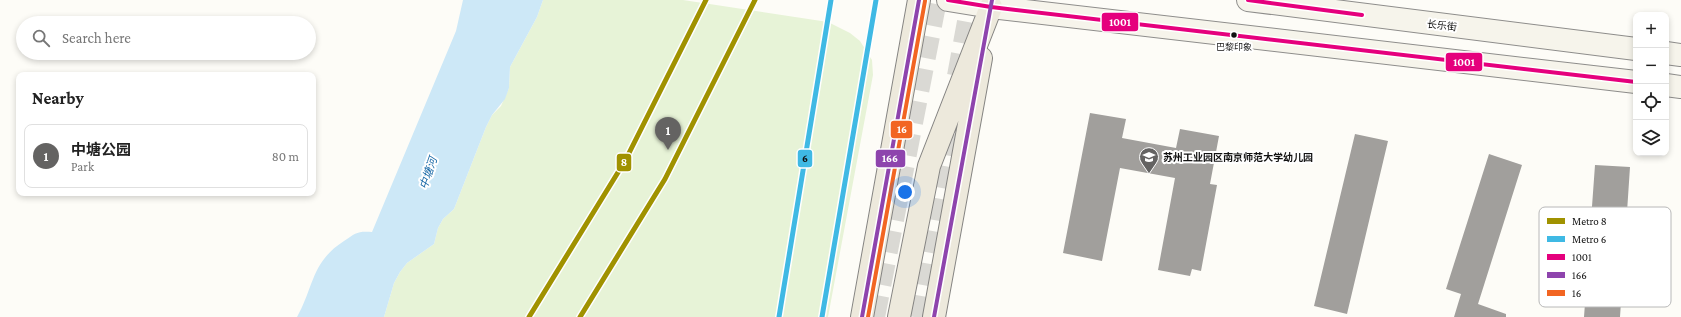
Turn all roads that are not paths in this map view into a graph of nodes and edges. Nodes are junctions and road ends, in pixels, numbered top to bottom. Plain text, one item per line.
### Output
1 (919, 0) edge
2 (948, 0) edge
3 (1248, 0) edge
4 (991, 3) edge
5 (1633, 49) edge
6 (1669, 53) edge
7 (1681, 55) edge
8 (1633, 82) edge
9 (1669, 85) edge
10 (1681, 87) edge
11 (862, 317) edge
12 (899, 317) edge
13 (934, 317) edge

1 - 11 main road
2 - 4 main road
3 - 5 main road, 长乐街
4 - 8 main road
4 - 12 main road
4 - 13 main road
6 - 7 main road
9 - 10 main road

